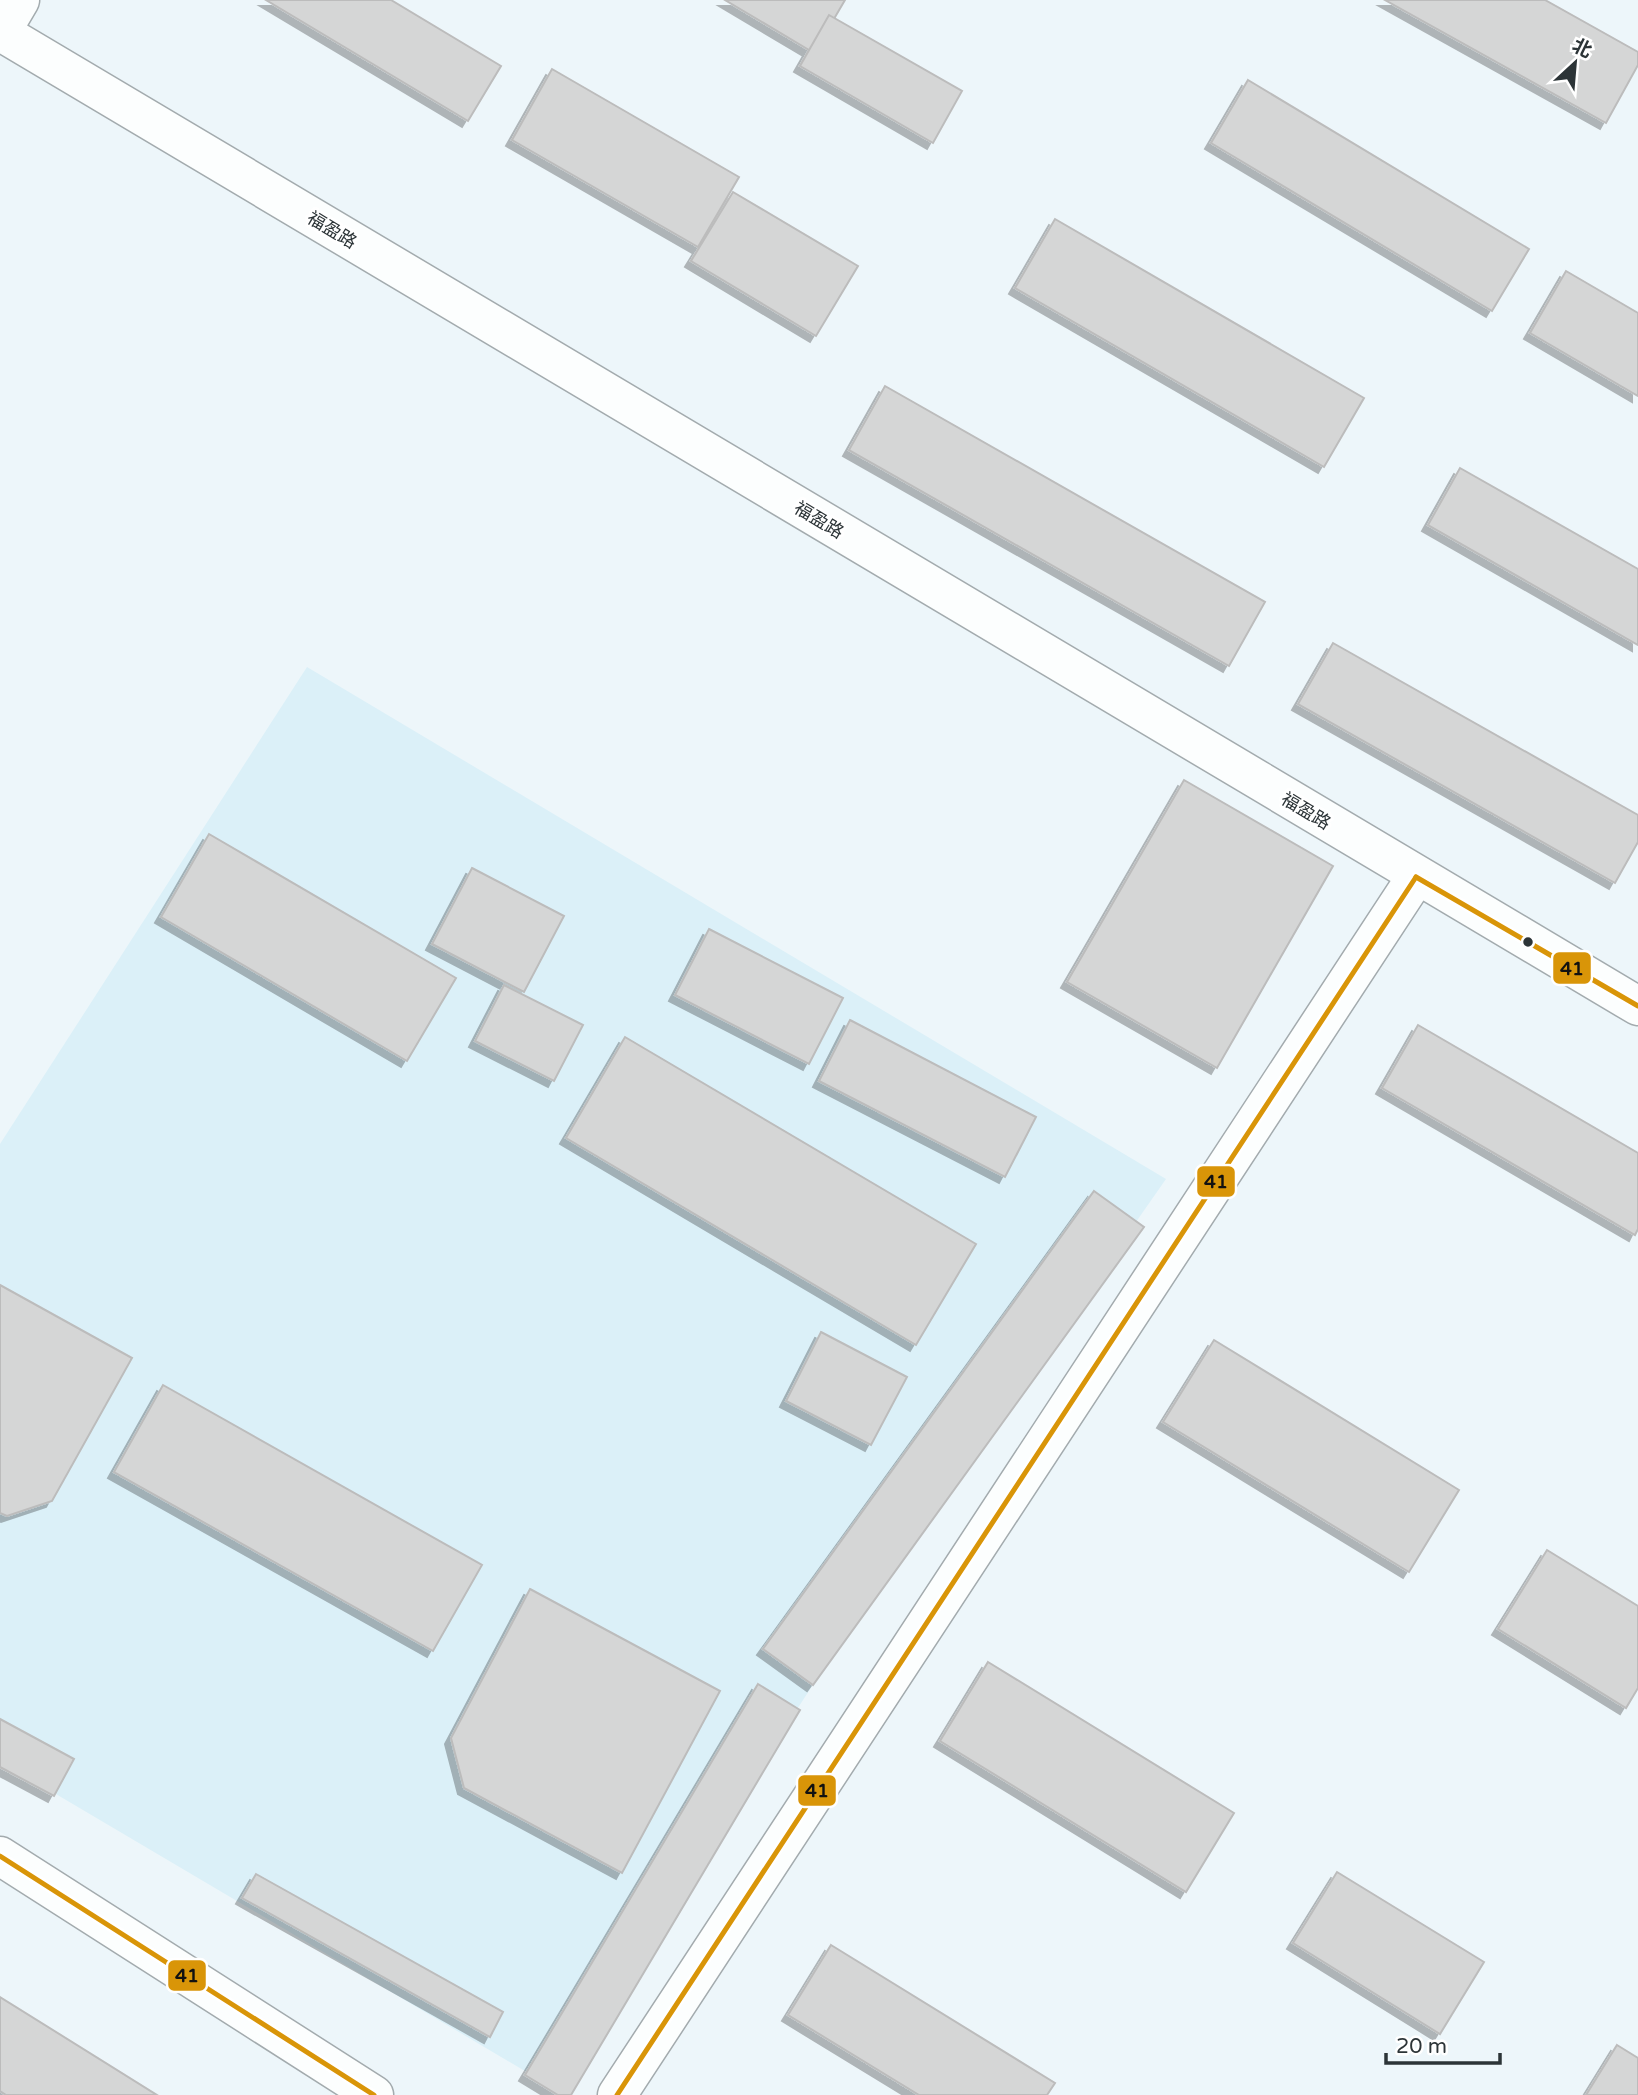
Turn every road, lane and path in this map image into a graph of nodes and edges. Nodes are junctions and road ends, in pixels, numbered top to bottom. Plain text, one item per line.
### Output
1 (20, 0) edge
2 (0, 33) edge
3 (1416, 877) junction
4 (1638, 1006) edge
5 (0, 1856) edge
6 (374, 2095) edge
7 (617, 2095) edge

1 - 2 street
2 - 3 street, 福盈路
3 - 4 street, 福盈路
3 - 7 street
5 - 6 street

